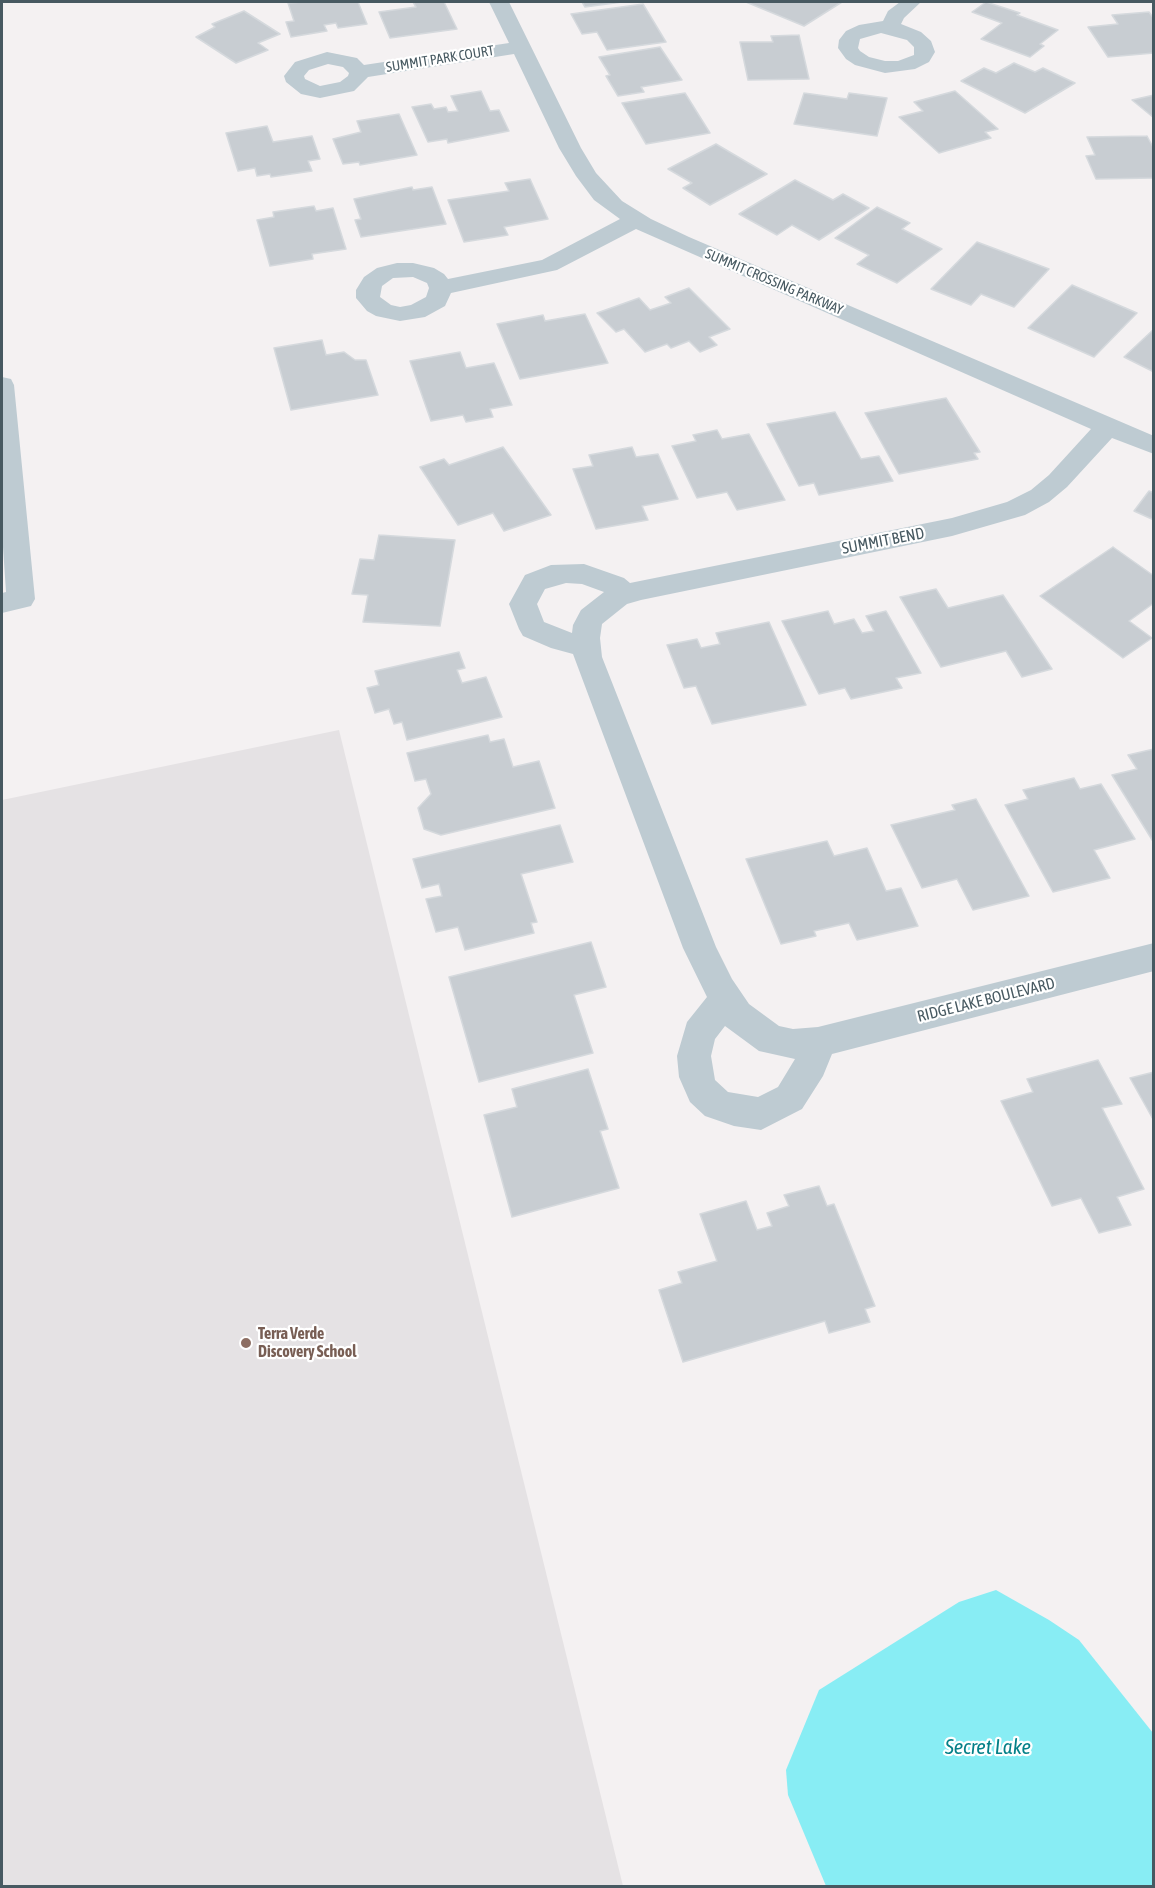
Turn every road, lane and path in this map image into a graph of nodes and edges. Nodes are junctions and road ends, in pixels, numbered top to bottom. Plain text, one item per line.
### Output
1 (500, 2) edge
2 (911, 2) edge
3 (890, 28) dead end
4 (522, 47) junction
5 (359, 72) dead end
6 (636, 220) junction
7 (441, 288) dead end
8 (2, 385) edge
9 (1108, 426) junction
10 (1154, 446) edge
11 (626, 594) junction
12 (11, 601) edge
13 (587, 647) junction
14 (1154, 957) edge
15 (726, 999) junction
16 (818, 1042) junction

1 - 4 street, SUMMIT CROSSING PARKWAY
2 - 3 street
4 - 5 street, SUMMIT PARK COURT
4 - 6 street, SUMMIT CROSSING PARKWAY
6 - 7 street
6 - 9 street, SUMMIT CROSSING PARKWAY
8 - 12 street
9 - 10 street, SUMMIT CROSSING PARKWAY
9 - 11 street, SUMMIT BEND
11 - 13 street, SUMMIT BEND
11 - 13 street
13 - 15 street, SUMMIT BEND
14 - 16 street, RIDGE LAKE BOULEVARD
15 - 16 street, SUMMIT BEND
15 - 16 street

